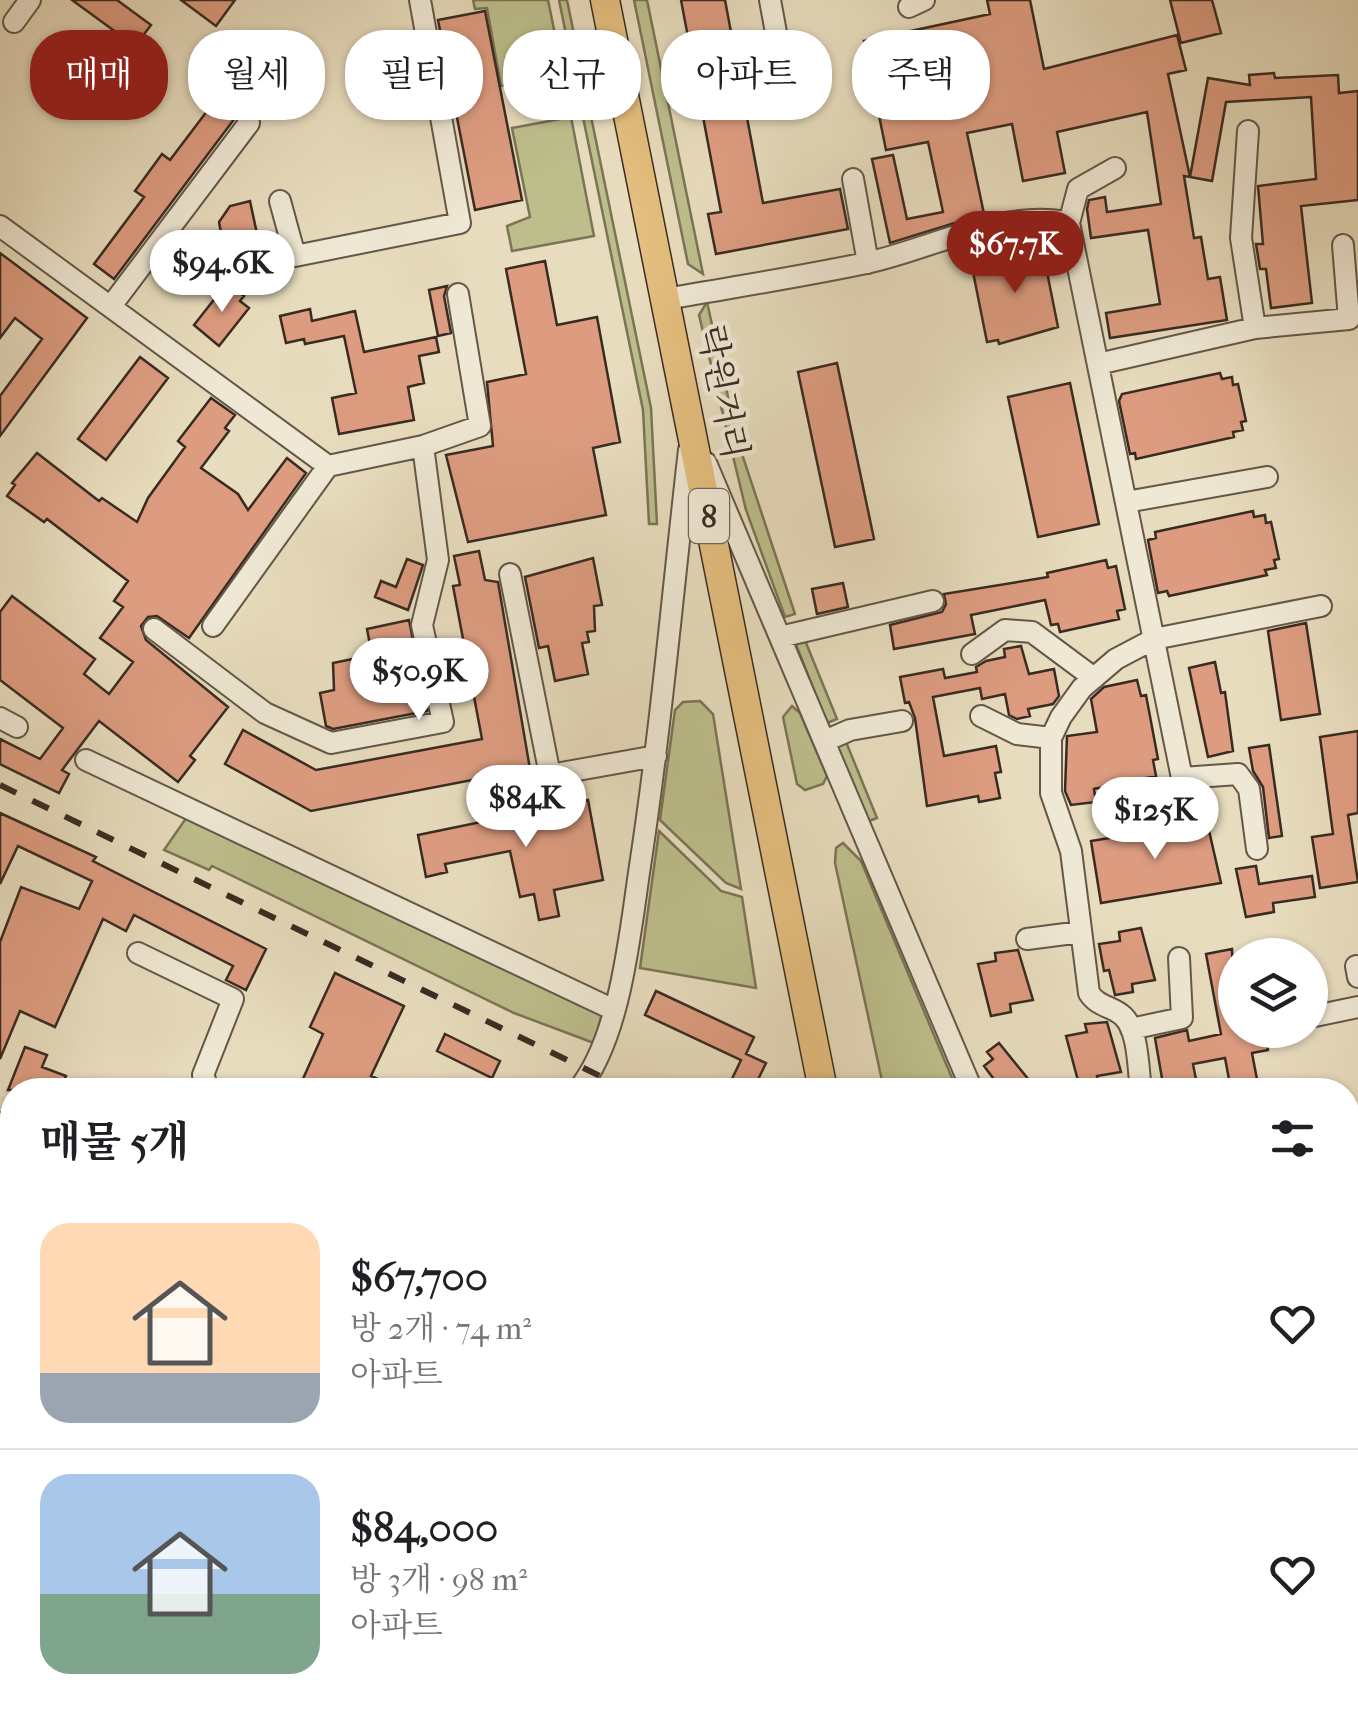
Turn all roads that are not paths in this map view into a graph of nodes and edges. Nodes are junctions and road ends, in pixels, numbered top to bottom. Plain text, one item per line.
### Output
1 (30, 0) edge
2 (420, 0) edge
3 (605, 0) edge
4 (770, 0) edge
5 (14, 22) dead end
6 (776, 30) edge
7 (248, 123) dead end
8 (1248, 131) dead end
9 (1115, 168) dead end
10 (854, 179) dead end
11 (280, 201) dead end
12 (1069, 223) junction
13 (0, 226) edge
14 (1343, 244) dead end
15 (868, 263) junction
16 (458, 294) dead end
17 (667, 299) junction
18 (112, 306) junction
19 (1255, 328) junction
20 (1098, 364) junction
21 (691, 428) junction
22 (423, 446) junction
23 (328, 466) junction
24 (1267, 477) dead end
25 (1126, 502) junction
26 (510, 574) dead end
27 (932, 601) dead end
28 (1321, 606) dead end
29 (213, 626) dead end
30 (154, 629) dead end
31 (780, 637) junction
32 (1154, 639) junction
33 (972, 654) dead end
34 (1094, 678) junction
35 (981, 716) dead end
36 (902, 721) dead end
37 (1051, 738) junction
38 (825, 741) junction
39 (656, 756) junction
40 (86, 760) dead end
41 (1257, 849) dead end
42 (1081, 932) junction
43 (1027, 939) dead end
44 (138, 953) dead end
45 (1179, 958) dead end
46 (1358, 1007) edge
47 (612, 1009) junction
48 (1328, 1013) edge
49 (1131, 1029) junction
50 (204, 1078) edge
51 (586, 1078) edge
52 (820, 1078) edge
53 (967, 1078) edge
54 (1139, 1078) edge

1 - 5 street
2 - 11 street
3 - 17 main road, 락원거리 / 8
4 - 6 street
7 - 18 street
8 - 19 street
9 - 12 street
10 - 15 street
12 - 15 street
12 - 20 street
13 - 18 street
14 - 19 street
15 - 17 street
16 - 22 street
17 - 21 main road, 락원거리 / 8
18 - 23 street
19 - 20 street
20 - 25 street
21 - 31 street
21 - 39 street
21 - 52 main road, 락원거리 / 8
22 - 23 street
22 - 30 street
23 - 29 street
24 - 25 street
25 - 32 street
26 - 39 street
27 - 31 street
28 - 32 street
31 - 38 street
32 - 34 street
32 - 41 street
33 - 34 street
34 - 37 street
35 - 37 street
36 - 38 street
37 - 42 street
38 - 53 street
39 - 47 street
40 - 47 street
42 - 43 street
42 - 49 street
44 - 50 street
45 - 49 street
46 - 48 street
47 - 51 street
49 - 54 street

